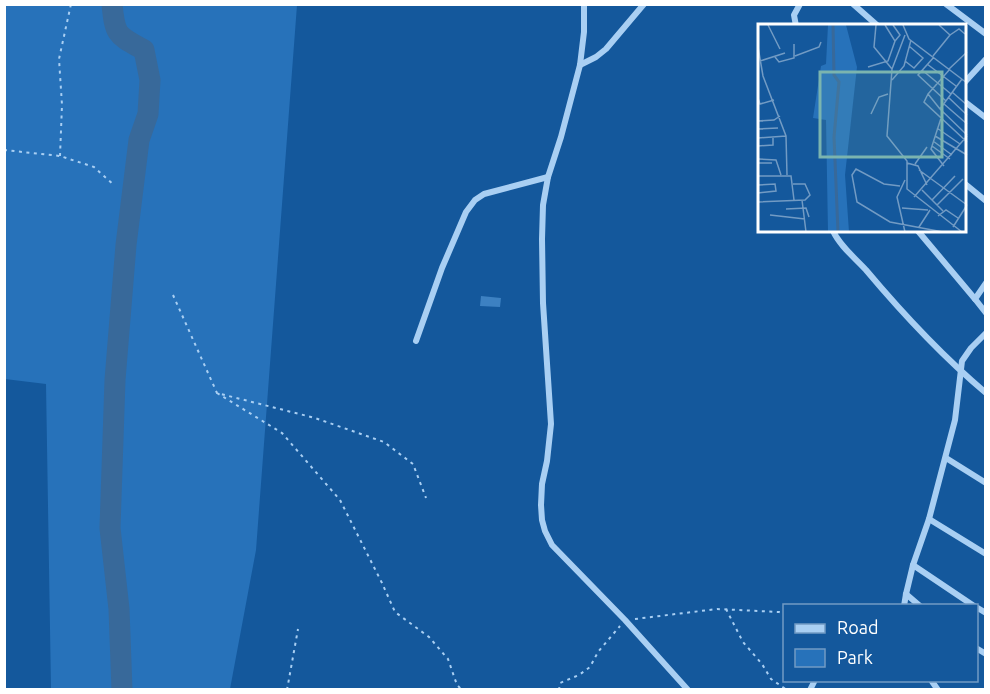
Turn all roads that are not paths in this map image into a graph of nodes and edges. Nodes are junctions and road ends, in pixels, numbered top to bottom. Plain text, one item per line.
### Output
1 (584, 4) edge
2 (644, 4) edge
3 (800, 4) edge
4 (854, 4) edge
5 (946, 4) edge
6 (796, 24) edge
7 (876, 24) edge
8 (986, 34) edge
9 (986, 59) edge
10 (580, 65) junction
11 (966, 81) edge
12 (966, 103) edge
13 (986, 118) edge
14 (548, 177) junction
15 (966, 185) edge
16 (986, 201) edge
17 (834, 232) edge
18 (919, 232) edge
19 (986, 283) edge
20 (975, 299) junction
21 (986, 313) edge
22 (986, 333) edge
23 (416, 341) dead end
24 (960, 371) junction
25 (986, 393) edge
26 (946, 458) junction
27 (986, 483) edge
28 (929, 519) junction
29 (986, 554) edge
30 (913, 565) junction
31 (906, 594) junction
32 (904, 604) edge
33 (918, 604) edge
34 (972, 604) edge
35 (688, 690) edge

1 - 10 street
2 - 10 street
3 - 6 street
4 - 7 street
5 - 8 street
9 - 11 street
10 - 14 street
12 - 13 street
14 - 23 street
14 - 35 street
15 - 16 street
17 - 24 street
18 - 20 street
19 - 20 street
20 - 21 street
22 - 24 street
24 - 25 street
24 - 26 street
26 - 27 street
26 - 28 street
28 - 29 street
28 - 30 street
30 - 31 street
30 - 34 street
31 - 32 street
31 - 33 street

